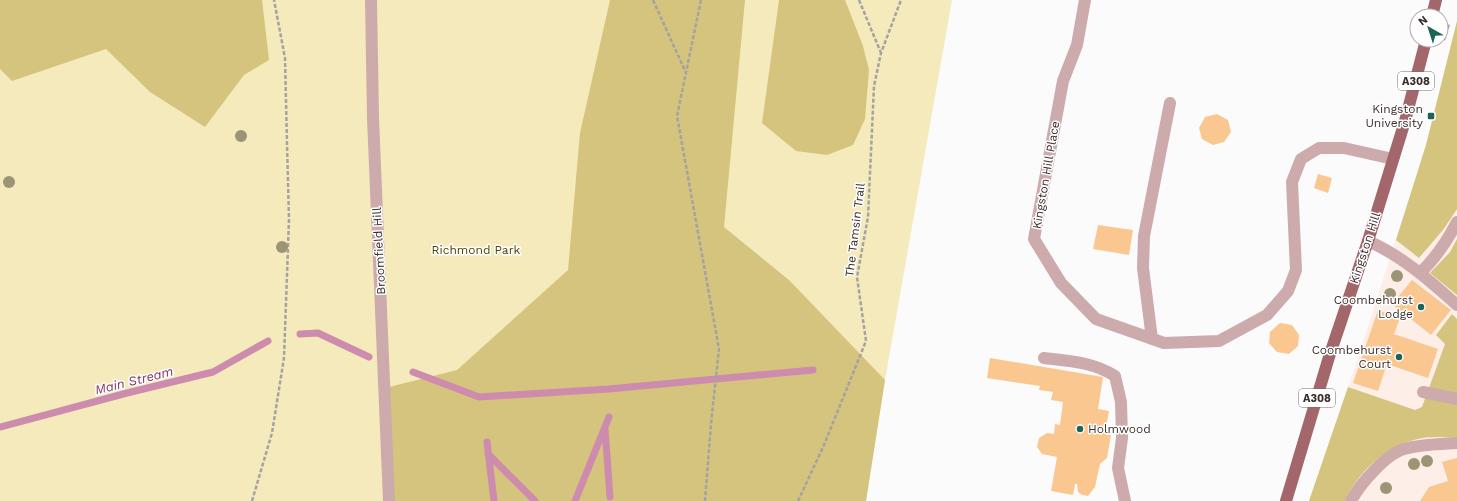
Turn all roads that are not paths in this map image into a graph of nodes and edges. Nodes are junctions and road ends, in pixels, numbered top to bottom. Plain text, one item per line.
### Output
1 (371, 0) edge
2 (1085, 0) edge
3 (1424, 48) edge
4 (1170, 103) dead end
5 (1393, 159) junction
6 (1457, 222) edge
7 (1368, 241) junction
8 (1420, 273) junction
9 (1457, 304) edge
10 (1152, 339) junction
11 (1044, 358) dead end
12 (1423, 392) dead end
13 (1457, 399) edge
14 (1457, 443) edge
15 (390, 501) edge
16 (1125, 501) edge
17 (1286, 501) edge
18 (1351, 501) edge

1 - 15 street, Broomfield Hill
2 - 10 street, Kingston Hill Place
3 - 5 main road, Kingston Hill / A308
4 - 10 street
5 - 7 main road, Kingston Hill / A308
5 - 10 street, Kingston Hill Place
6 - 8 street
7 - 8 street
7 - 17 main road, Kingston Hill / A308
8 - 9 street
11 - 16 street
12 - 13 street
14 - 18 street

